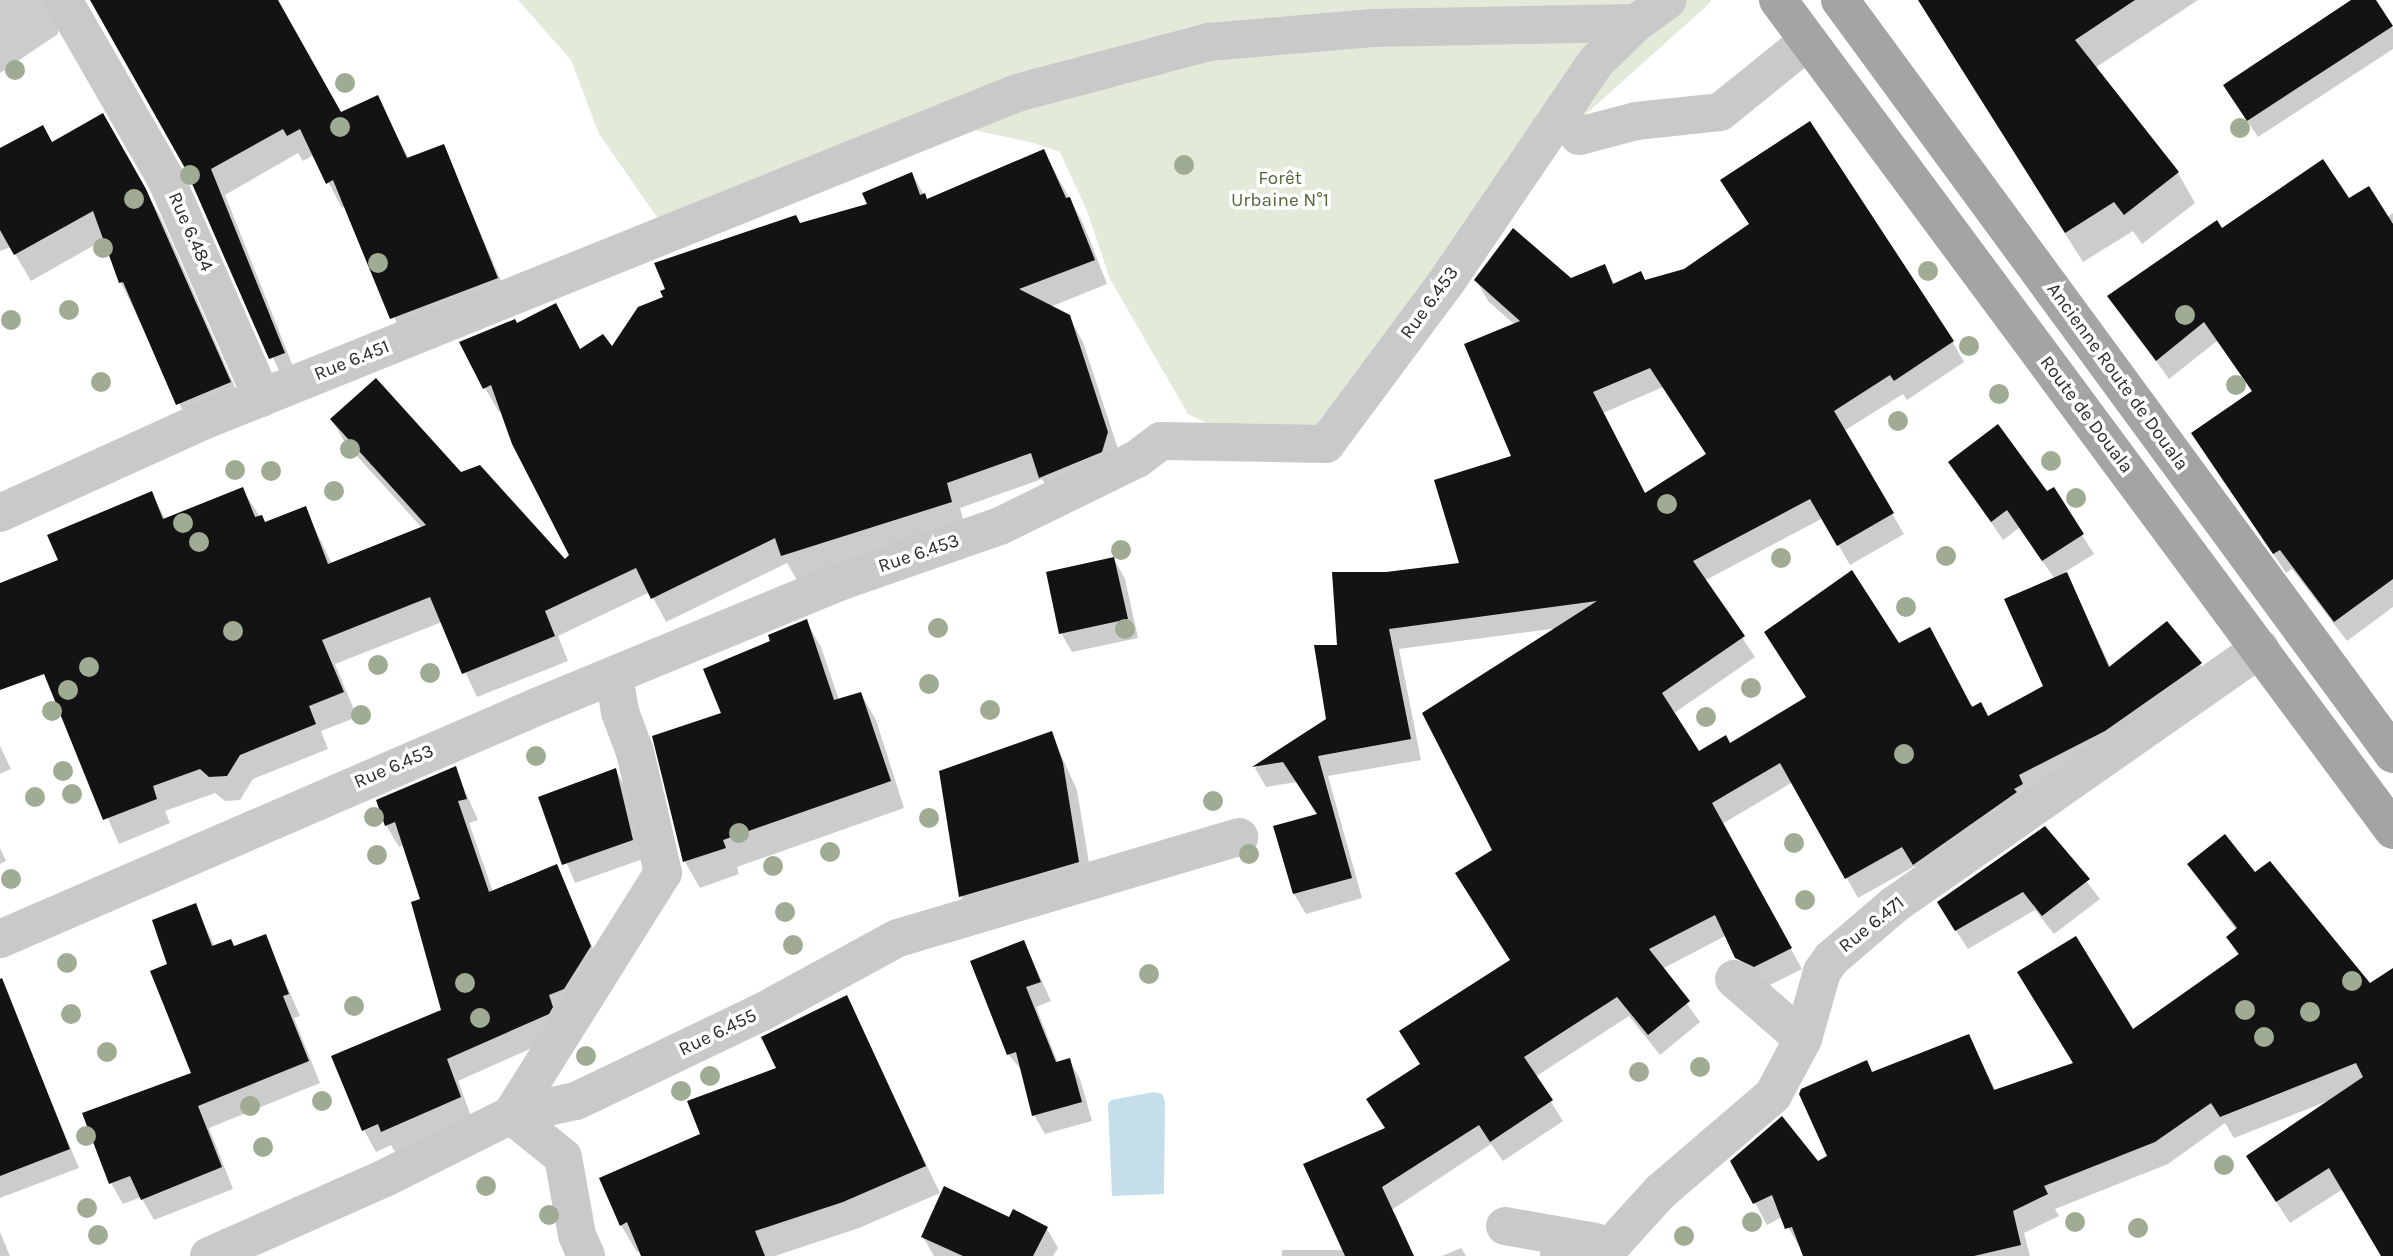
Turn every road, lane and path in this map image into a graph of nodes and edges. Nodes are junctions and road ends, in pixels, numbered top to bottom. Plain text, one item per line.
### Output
1 (63, 0) edge
2 (1668, 0) edge
3 (1778, 0) edge
4 (1840, 0) edge
5 (1636, 23) junction
6 (1808, 41) junction
7 (1579, 136) dead end
8 (262, 398) junction
9 (0, 513) edge
10 (2260, 649) junction
11 (614, 676) junction
12 (2393, 754) edge
13 (2393, 830) edge
14 (1238, 837) dead end
15 (0, 939) edge
16 (1734, 979) dead end
17 (1803, 1039) junction
18 (511, 1115) junction
19 (1505, 1226) dead end
20 (1617, 1251) edge
21 (209, 1256) edge
22 (586, 1256) edge
23 (1559, 1256) edge

1 - 8 street, Rue 6.484
2 - 5 street, Rue 6.453
3 - 6 main road, Route de Douala
4 - 12 main road, Ancienne Route de Douala
5 - 8 street, Rue 6.451
5 - 11 street, Rue 6.453
6 - 7 street
6 - 10 main road, Route de Douala
8 - 9 street, Rue 6.451
10 - 13 main road, Route de Douala
10 - 17 street, Rue 6.471
11 - 15 street, Rue 6.453
11 - 18 street
14 - 18 street, Rue 6.455
16 - 17 street
17 - 20 street, Rue 6.471
18 - 21 street, Rue 6.455
18 - 22 street
19 - 20 street
20 - 23 street

